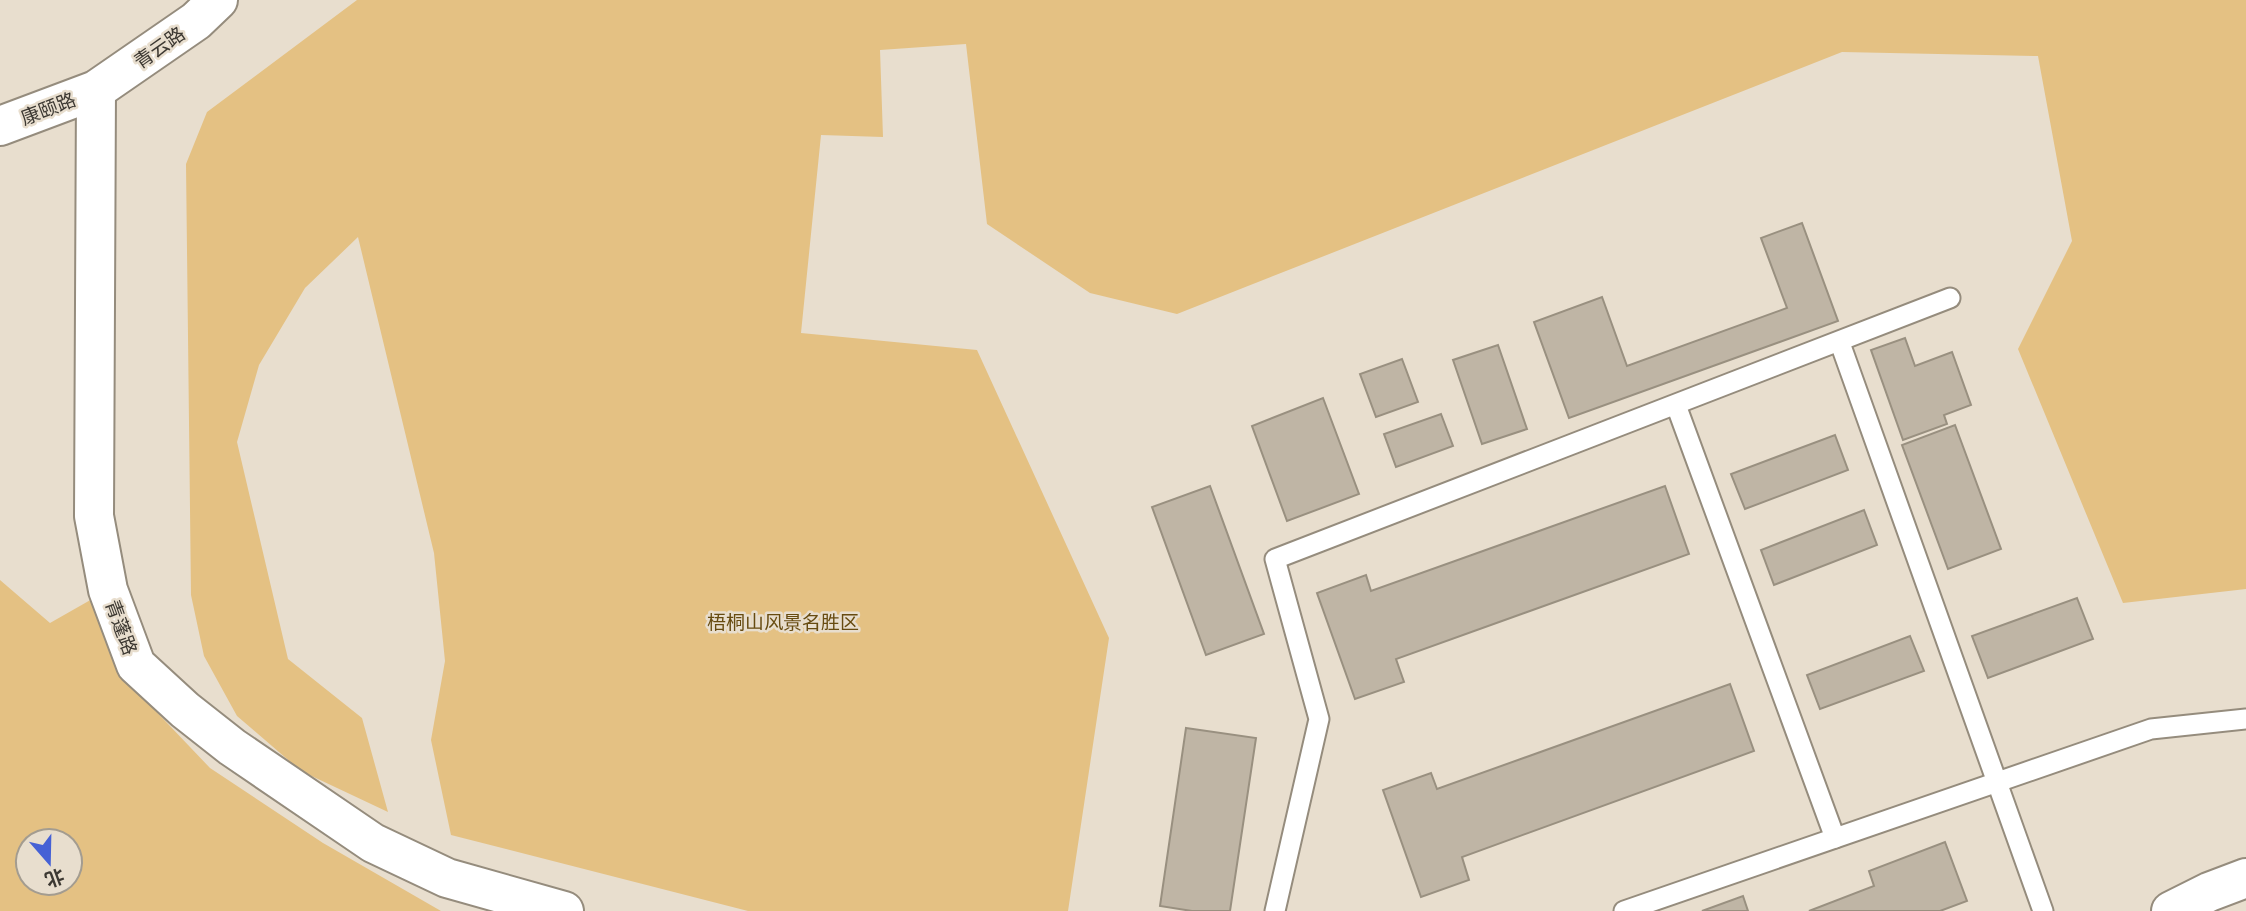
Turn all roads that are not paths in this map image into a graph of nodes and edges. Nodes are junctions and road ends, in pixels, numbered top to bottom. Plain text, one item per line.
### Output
1 (218, 0) edge
2 (96, 90) junction
3 (0, 126) edge
4 (1950, 298) dead end
5 (1840, 343) junction
6 (1676, 405) junction
7 (2246, 719) edge
8 (1998, 782) junction
9 (1835, 838) junction
10 (2246, 878) edge
11 (1635, 909) edge
12 (564, 911) edge
13 (1275, 911) edge
14 (2043, 911) edge
15 (2171, 911) edge

1 - 2 street, 青云路
2 - 3 street, 康颐路
2 - 12 street, 青蓬路
4 - 5 lane
5 - 6 lane
5 - 8 lane
6 - 9 lane
6 - 13 lane
7 - 8 lane
8 - 9 lane
8 - 14 lane
9 - 11 lane
10 - 15 street

